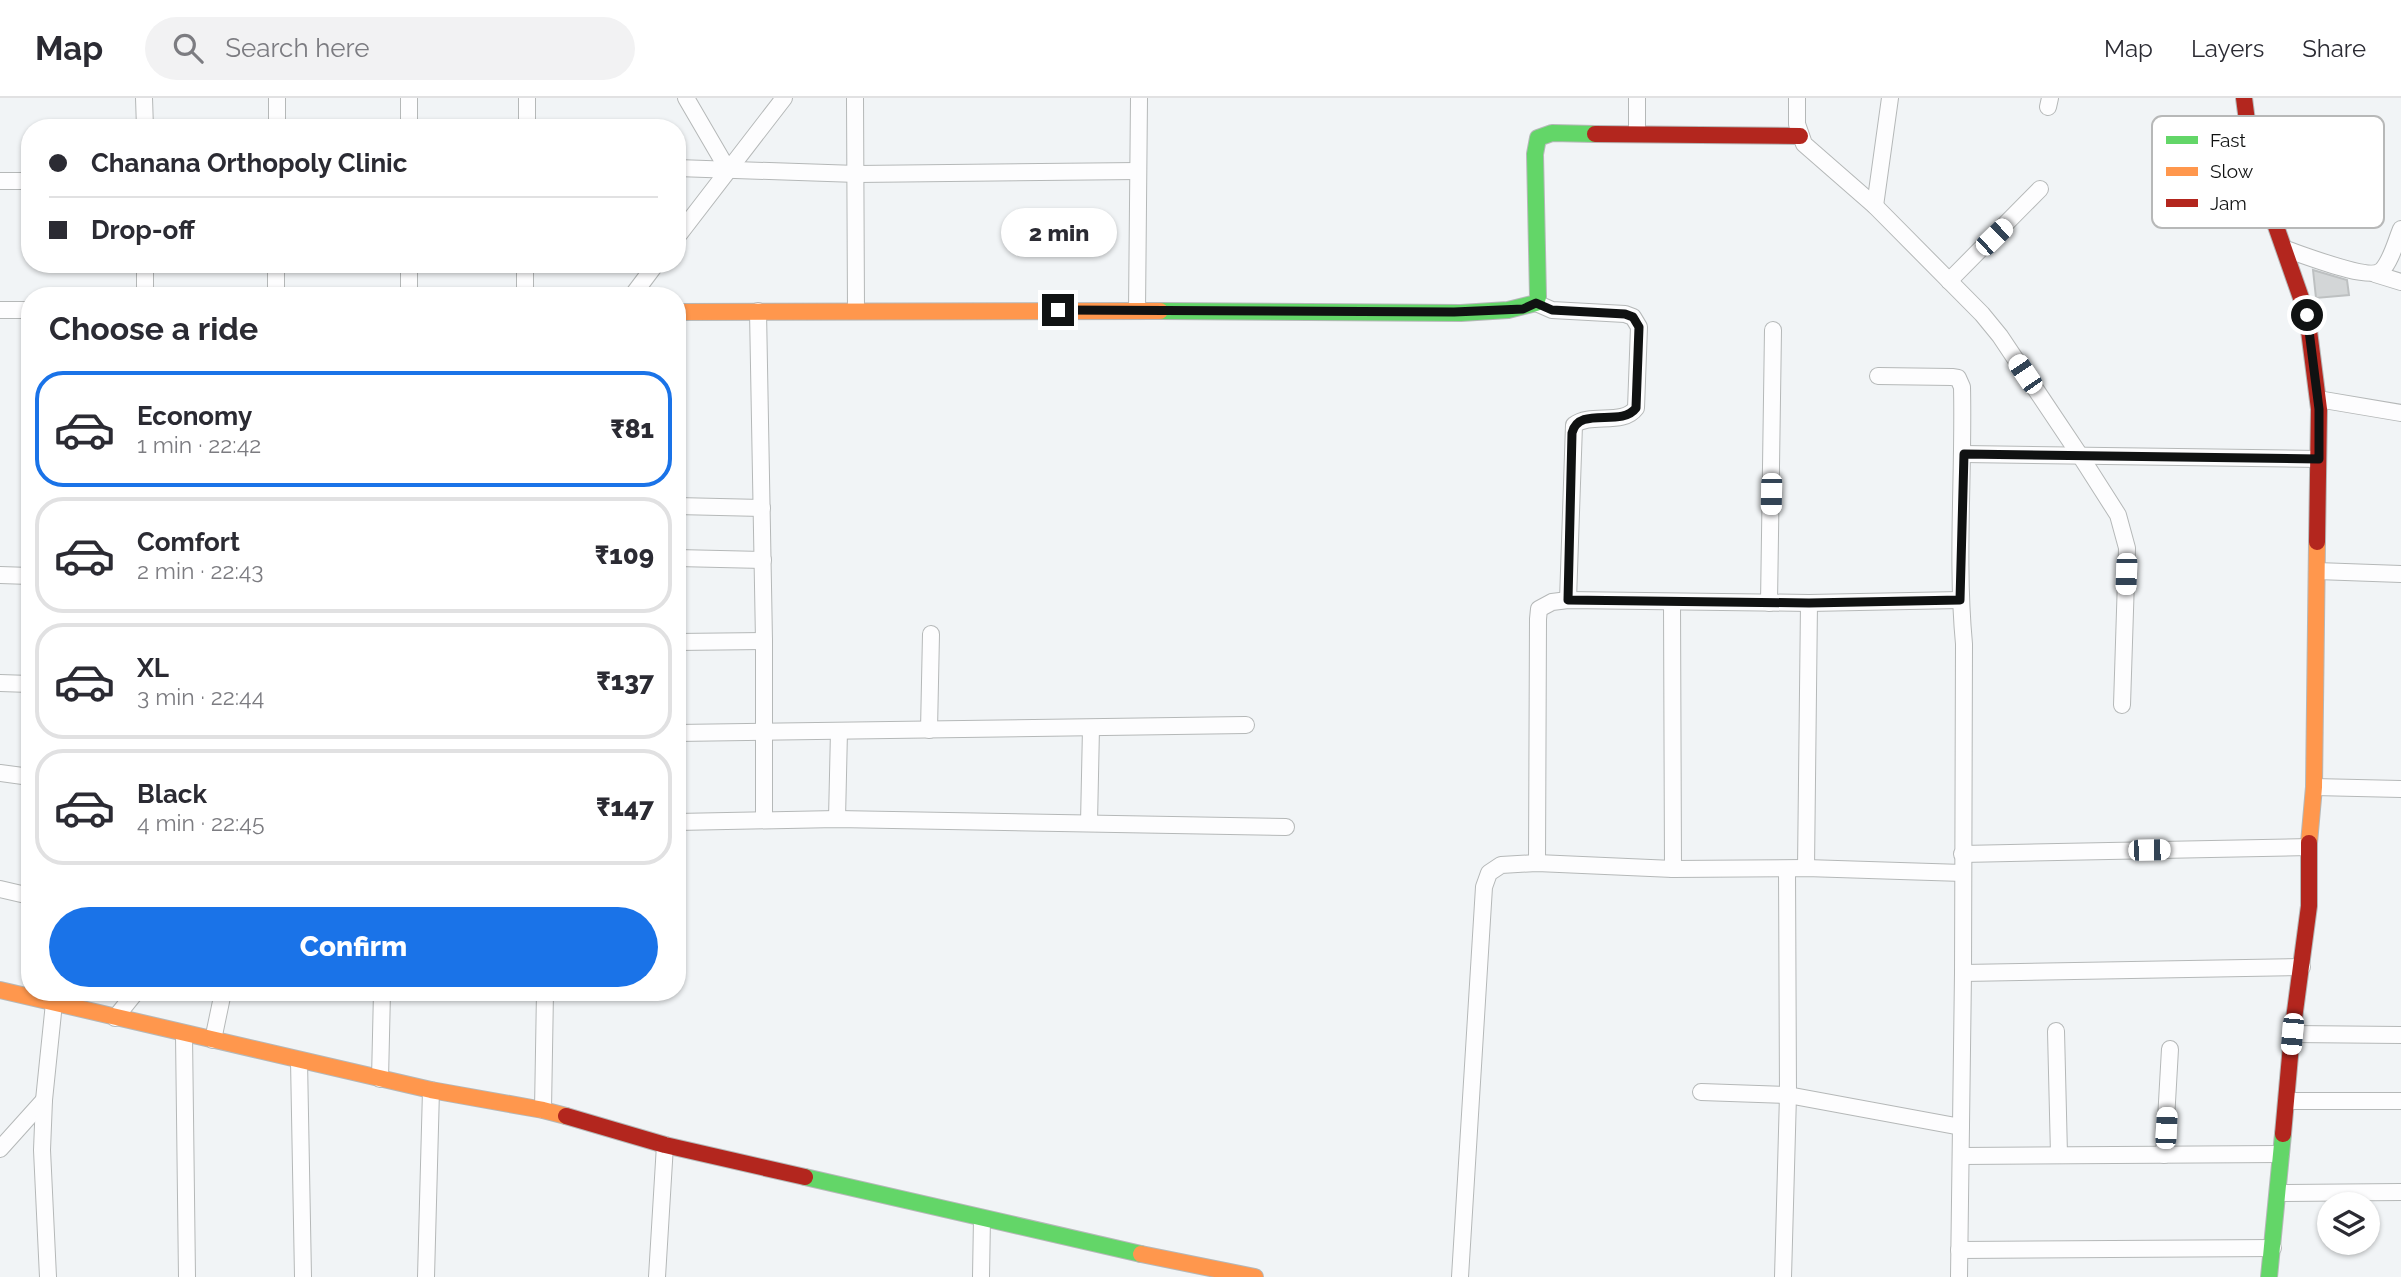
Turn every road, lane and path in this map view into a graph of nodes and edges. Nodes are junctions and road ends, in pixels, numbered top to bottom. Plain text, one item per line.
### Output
1 (144, 98) edge
2 (277, 98) edge
3 (409, 98) edge
4 (527, 98) edge
5 (686, 98) edge
6 (784, 98) edge
7 (855, 98) edge
8 (1139, 98) edge
9 (1637, 98) edge
10 (1797, 98) edge
11 (1890, 98) edge
12 (2244, 98) edge
13 (2246, 116) edge
14 (145, 119) edge
15 (277, 119) edge
16 (409, 119) edge
17 (527, 119) edge
18 (1637, 133) junction
19 (1800, 136) junction
20 (686, 168) edge
21 (729, 170) junction
22 (1138, 171) junction
23 (857, 174) junction
24 (0, 181) edge
25 (21, 181) edge
26 (2040, 188) dead end
27 (1875, 206) junction
28 (686, 225) edge
29 (2277, 228) edge
30 (2401, 229) edge
31 (2285, 249) junction
32 (2375, 274) junction
33 (1949, 281) junction
34 (2401, 282) edge
35 (1536, 303) junction
36 (0, 310) edge
37 (21, 310) edge
38 (758, 311) junction
39 (856, 311) junction
40 (1137, 311) junction
41 (686, 312) edge
42 (1773, 330) dead end
43 (1878, 376) dead end
44 (2318, 399) junction
45 (2401, 413) edge
46 (1964, 454) junction
47 (2081, 457) junction
48 (2319, 459) junction
49 (686, 506) edge
50 (762, 508) junction
51 (686, 558) edge
52 (763, 560) junction
53 (2317, 571) junction
54 (2401, 574) edge
55 (0, 575) edge
56 (21, 576) edge
57 (1568, 600) junction
58 (1960, 600) junction
59 (1672, 603) junction
60 (1769, 603) junction
61 (1809, 603) junction
62 (931, 634) dead end
63 (764, 641) junction
64 (686, 642) edge
65 (0, 682) edge
66 (21, 683) edge
67 (2122, 705) dead end
68 (1246, 725) dead end
69 (1091, 727) junction
70 (929, 730) junction
71 (839, 731) junction
72 (765, 732) junction
73 (686, 733) edge
74 (0, 773) edge
75 (21, 776) edge
76 (2314, 787) junction
77 (2401, 789) edge
78 (837, 819) junction
79 (764, 820) junction
80 (686, 822) edge
81 (1088, 823) junction
82 (1286, 827) dead end
83 (2309, 847) junction
84 (1962, 854) junction
85 (1537, 863) junction
86 (1806, 868) junction
87 (1673, 869) junction
88 (1787, 869) junction
89 (1963, 873) junction
90 (0, 889) edge
91 (21, 894) edge
92 (2302, 967) junction
93 (1963, 973) junction
94 (0, 990) edge
95 (21, 993) edge
96 (49, 1001) edge
97 (129, 1001) edge
98 (221, 1001) edge
99 (382, 1001) edge
100 (545, 1001) edge
101 (54, 1003) junction
102 (115, 1018) junction
103 (2056, 1031) dead end
104 (2292, 1034) junction
105 (184, 1035) junction
106 (2401, 1035) edge
107 (213, 1040) junction
108 (2170, 1049) dead end
109 (299, 1060) junction
110 (380, 1079) junction
111 (431, 1090) junction
112 (1701, 1092) dead end
113 (1788, 1095) junction
114 (44, 1100) junction
115 (2286, 1101) junction
116 (2401, 1101) edge
117 (543, 1110) junction
118 (1961, 1126) junction
119 (665, 1145) junction
120 (0, 1149) edge
121 (2281, 1154) junction
122 (2164, 1155) junction
123 (1961, 1156) junction
124 (2059, 1156) junction
125 (2401, 1192) edge
126 (2278, 1193) junction
127 (982, 1217) junction
128 (2273, 1248) junction
129 (1959, 1250) junction
130 (1168, 1260) junction
131 (48, 1277) edge
132 (187, 1277) edge
133 (303, 1277) edge
134 (426, 1277) edge
135 (657, 1277) edge
136 (981, 1277) edge
137 (1167, 1277) edge
138 (1255, 1277) edge
139 (1460, 1277) edge
140 (1783, 1277) edge
141 (1959, 1277) edge
142 (2269, 1277) edge

1 - 14 street
2 - 15 street
3 - 16 street
4 - 17 street
5 - 21 street
6 - 21 street
7 - 23 street
8 - 22 street
9 - 18 street
10 - 19 street
11 - 27 street
12 - 13 street
18 - 19 street
18 - 35 street
19 - 27 street
20 - 21 street
21 - 23 street
21 - 28 street
22 - 23 street
22 - 40 street
23 - 39 street
24 - 25 street
26 - 33 street
27 - 33 street
29 - 31 street
30 - 32 street
31 - 32 street
31 - 44 street
32 - 34 street
33 - 47 street
35 - 40 street
35 - 57 street
36 - 37 street
38 - 39 street
38 - 41 street
38 - 50 street
39 - 40 street
42 - 60 street
43 - 46 street
44 - 45 street
44 - 48 street
46 - 47 street
46 - 58 street
47 - 48 street
47 - 67 street
48 - 53 street
49 - 50 street
50 - 52 street
51 - 52 street
52 - 63 street
53 - 54 street
53 - 76 street
55 - 56 street
57 - 59 street
57 - 85 street
58 - 61 street
58 - 84 street
59 - 60 street
59 - 87 street
60 - 61 street
61 - 86 street
62 - 70 street
63 - 64 street
63 - 72 street
65 - 66 street
68 - 69 street
69 - 70 street
69 - 81 street
70 - 71 street
71 - 72 street
71 - 78 street
72 - 73 street
72 - 79 street
74 - 75 street
76 - 77 street
76 - 83 street
78 - 79 street
78 - 81 street
79 - 80 street
81 - 82 street
83 - 84 street
83 - 92 street
84 - 89 street
85 - 87 street
85 - 139 street
86 - 88 street
86 - 89 street
87 - 88 street
88 - 113 street
89 - 93 street
90 - 91 street
92 - 93 street
92 - 104 street
93 - 118 street
94 - 95 street
96 - 101 street
97 - 102 street
98 - 107 street
99 - 110 street
100 - 117 street
101 - 102 street
101 - 114 street
102 - 105 street
103 - 124 street
104 - 106 street
104 - 115 street
105 - 107 street
105 - 132 street
107 - 109 street
108 - 122 street
109 - 110 street
109 - 133 street
110 - 111 street
111 - 117 street
111 - 134 street
112 - 113 street
113 - 118 street
113 - 140 street
114 - 120 street
114 - 131 street
115 - 116 street
115 - 121 street
117 - 119 street
118 - 123 street
119 - 127 street
119 - 135 street
121 - 122 street
121 - 126 street
122 - 124 street
123 - 124 street
123 - 129 street
125 - 126 street
126 - 128 street
127 - 130 street
127 - 136 street
128 - 129 street
128 - 142 street
129 - 141 street
130 - 137 street
130 - 138 street

